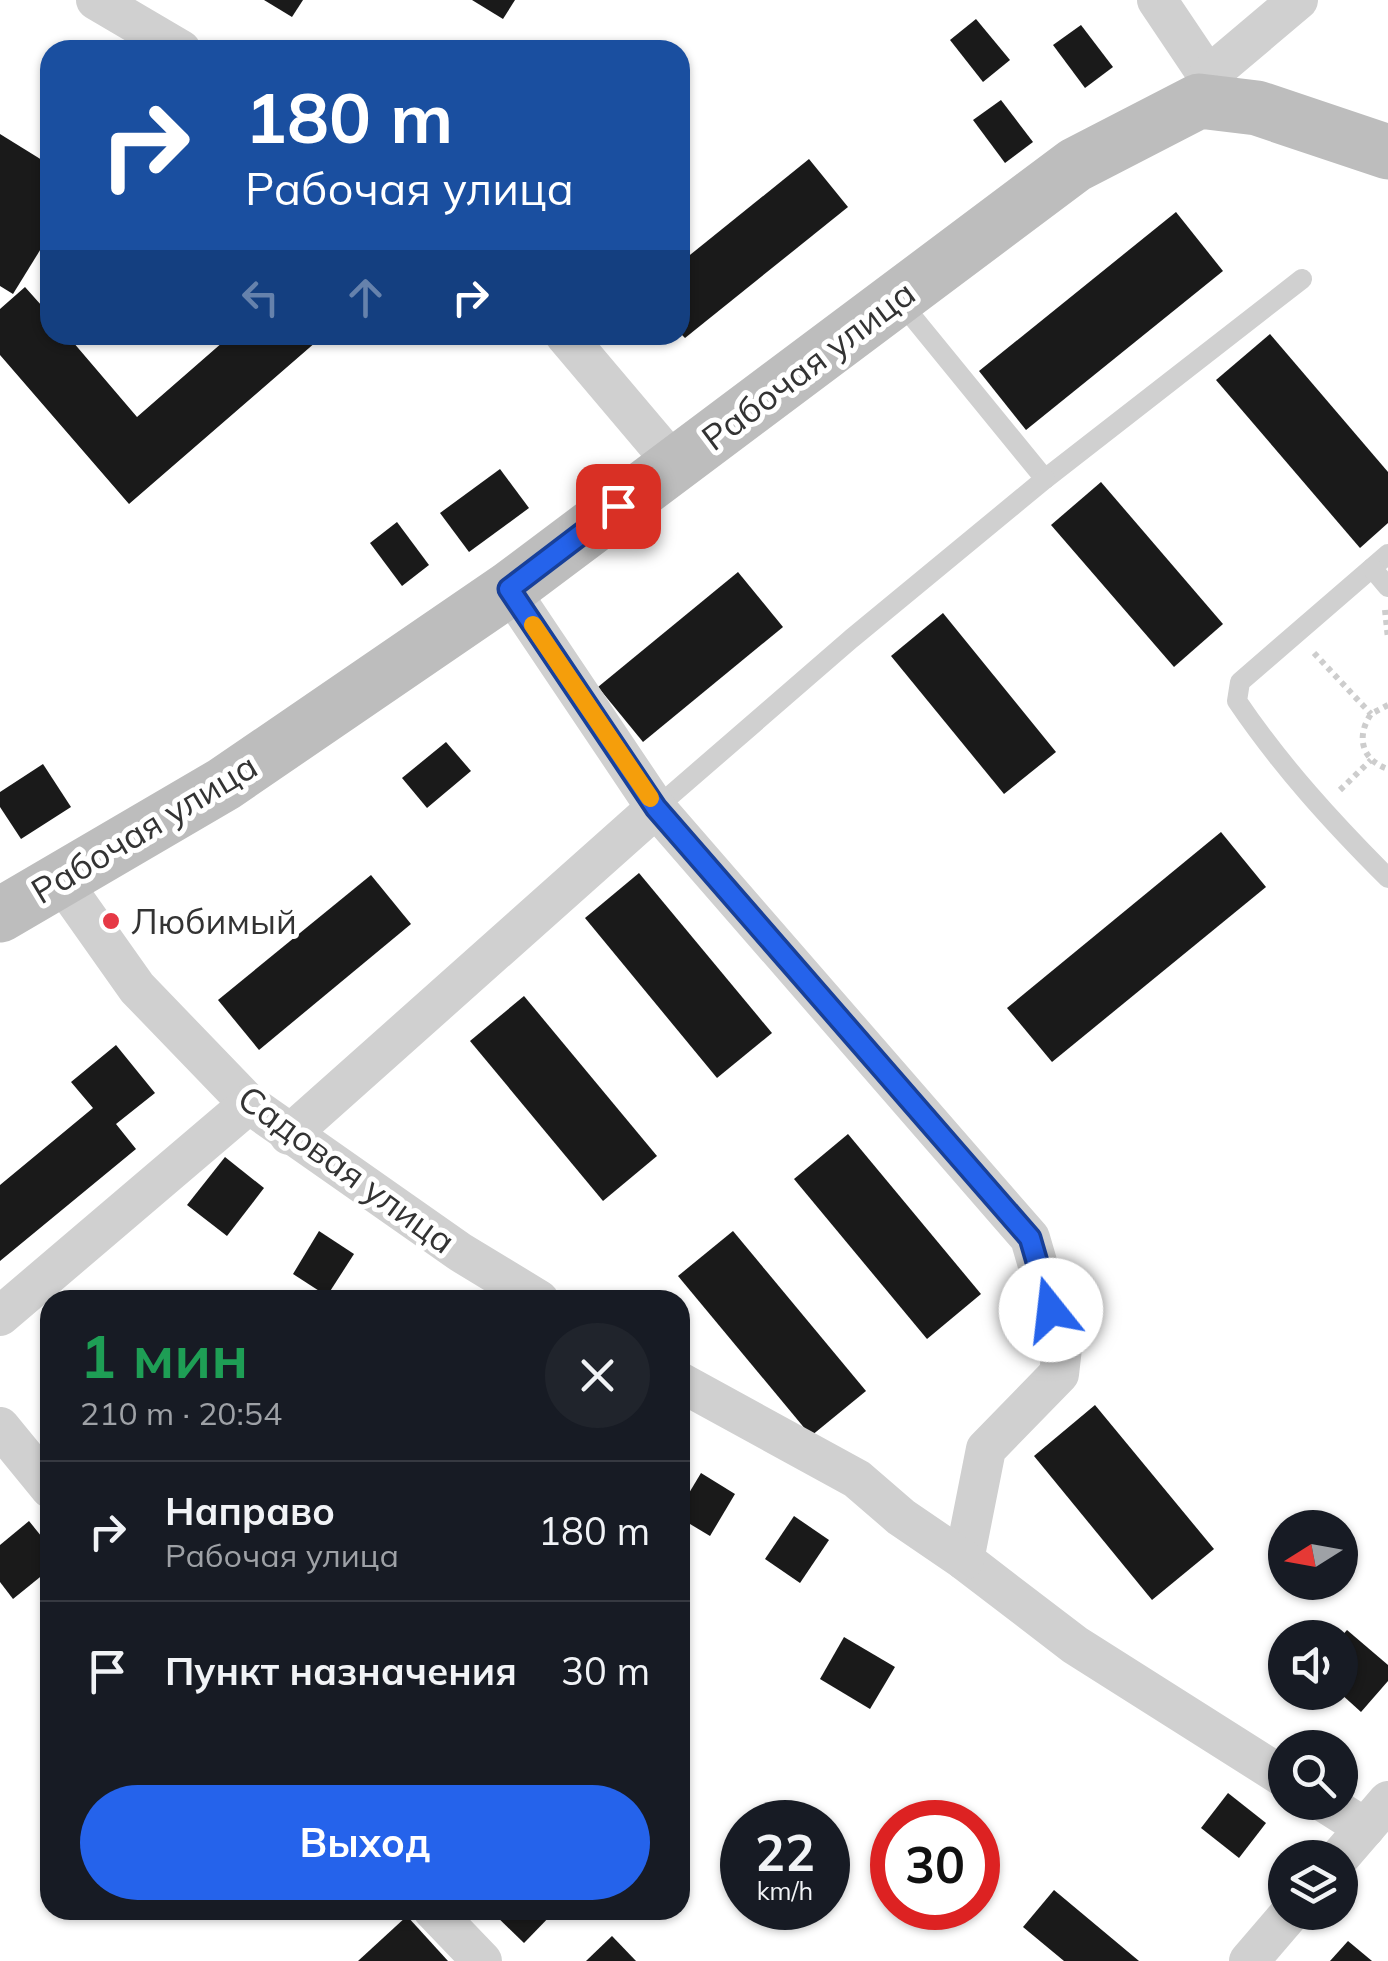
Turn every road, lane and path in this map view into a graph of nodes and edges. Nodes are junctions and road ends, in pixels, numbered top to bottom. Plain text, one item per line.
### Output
1 (96, 0) edge
2 (1157, 0) edge
3 (1298, 0) edge
4 (164, 40) edge
5 (1204, 89) junction
6 (1388, 152) edge
7 (1302, 279) dead end
8 (896, 298) junction
9 (574, 345) edge
10 (675, 465) junction
11 (1045, 479) junction
12 (1380, 561) edge
13 (1388, 587) edge
14 (509, 589) junction
15 (1296, 634) junction
16 (1388, 705) edge
17 (1371, 714) junction
18 (1371, 760) junction
19 (1388, 769) edge
20 (656, 808) junction
21 (1320, 810) junction
22 (1388, 878) edge
23 (60, 879) junction
24 (0, 915) edge
25 (249, 1104) junction
26 (289, 1135) junction
27 (523, 1290) edge
28 (0, 1316) edge
29 (690, 1388) edge
30 (0, 1427) edge
31 (40, 1476) edge
32 (964, 1560) junction
33 (1268, 1767) edge
34 (443, 1920) edge
35 (1276, 1930) edge
36 (482, 1961) edge
37 (1249, 1961) edge

1 - 4 street
2 - 5 street
3 - 5 street, Рабочая улица
5 - 6 main road
5 - 8 main road, Рабочая улица
7 - 11 lane
8 - 10 main road, Рабочая улица
8 - 11 lane
9 - 10 street
10 - 14 main road, Рабочая улица
11 - 20 lane
12 - 13 lane
12 - 15 lane
14 - 20 street
14 - 23 main road, Рабочая улица
15 - 17 path
15 - 21 lane
16 - 17 path
17 - 18 path
18 - 19 path
18 - 21 path
20 - 26 street
20 - 32 street
21 - 22 lane
23 - 24 main road, Рабочая улица
23 - 25 street, Садовая улица
25 - 26 street, Садовая улица
25 - 28 street
26 - 27 street, Садовая улица
29 - 32 street
30 - 31 street
32 - 33 street
34 - 36 street
35 - 37 street

